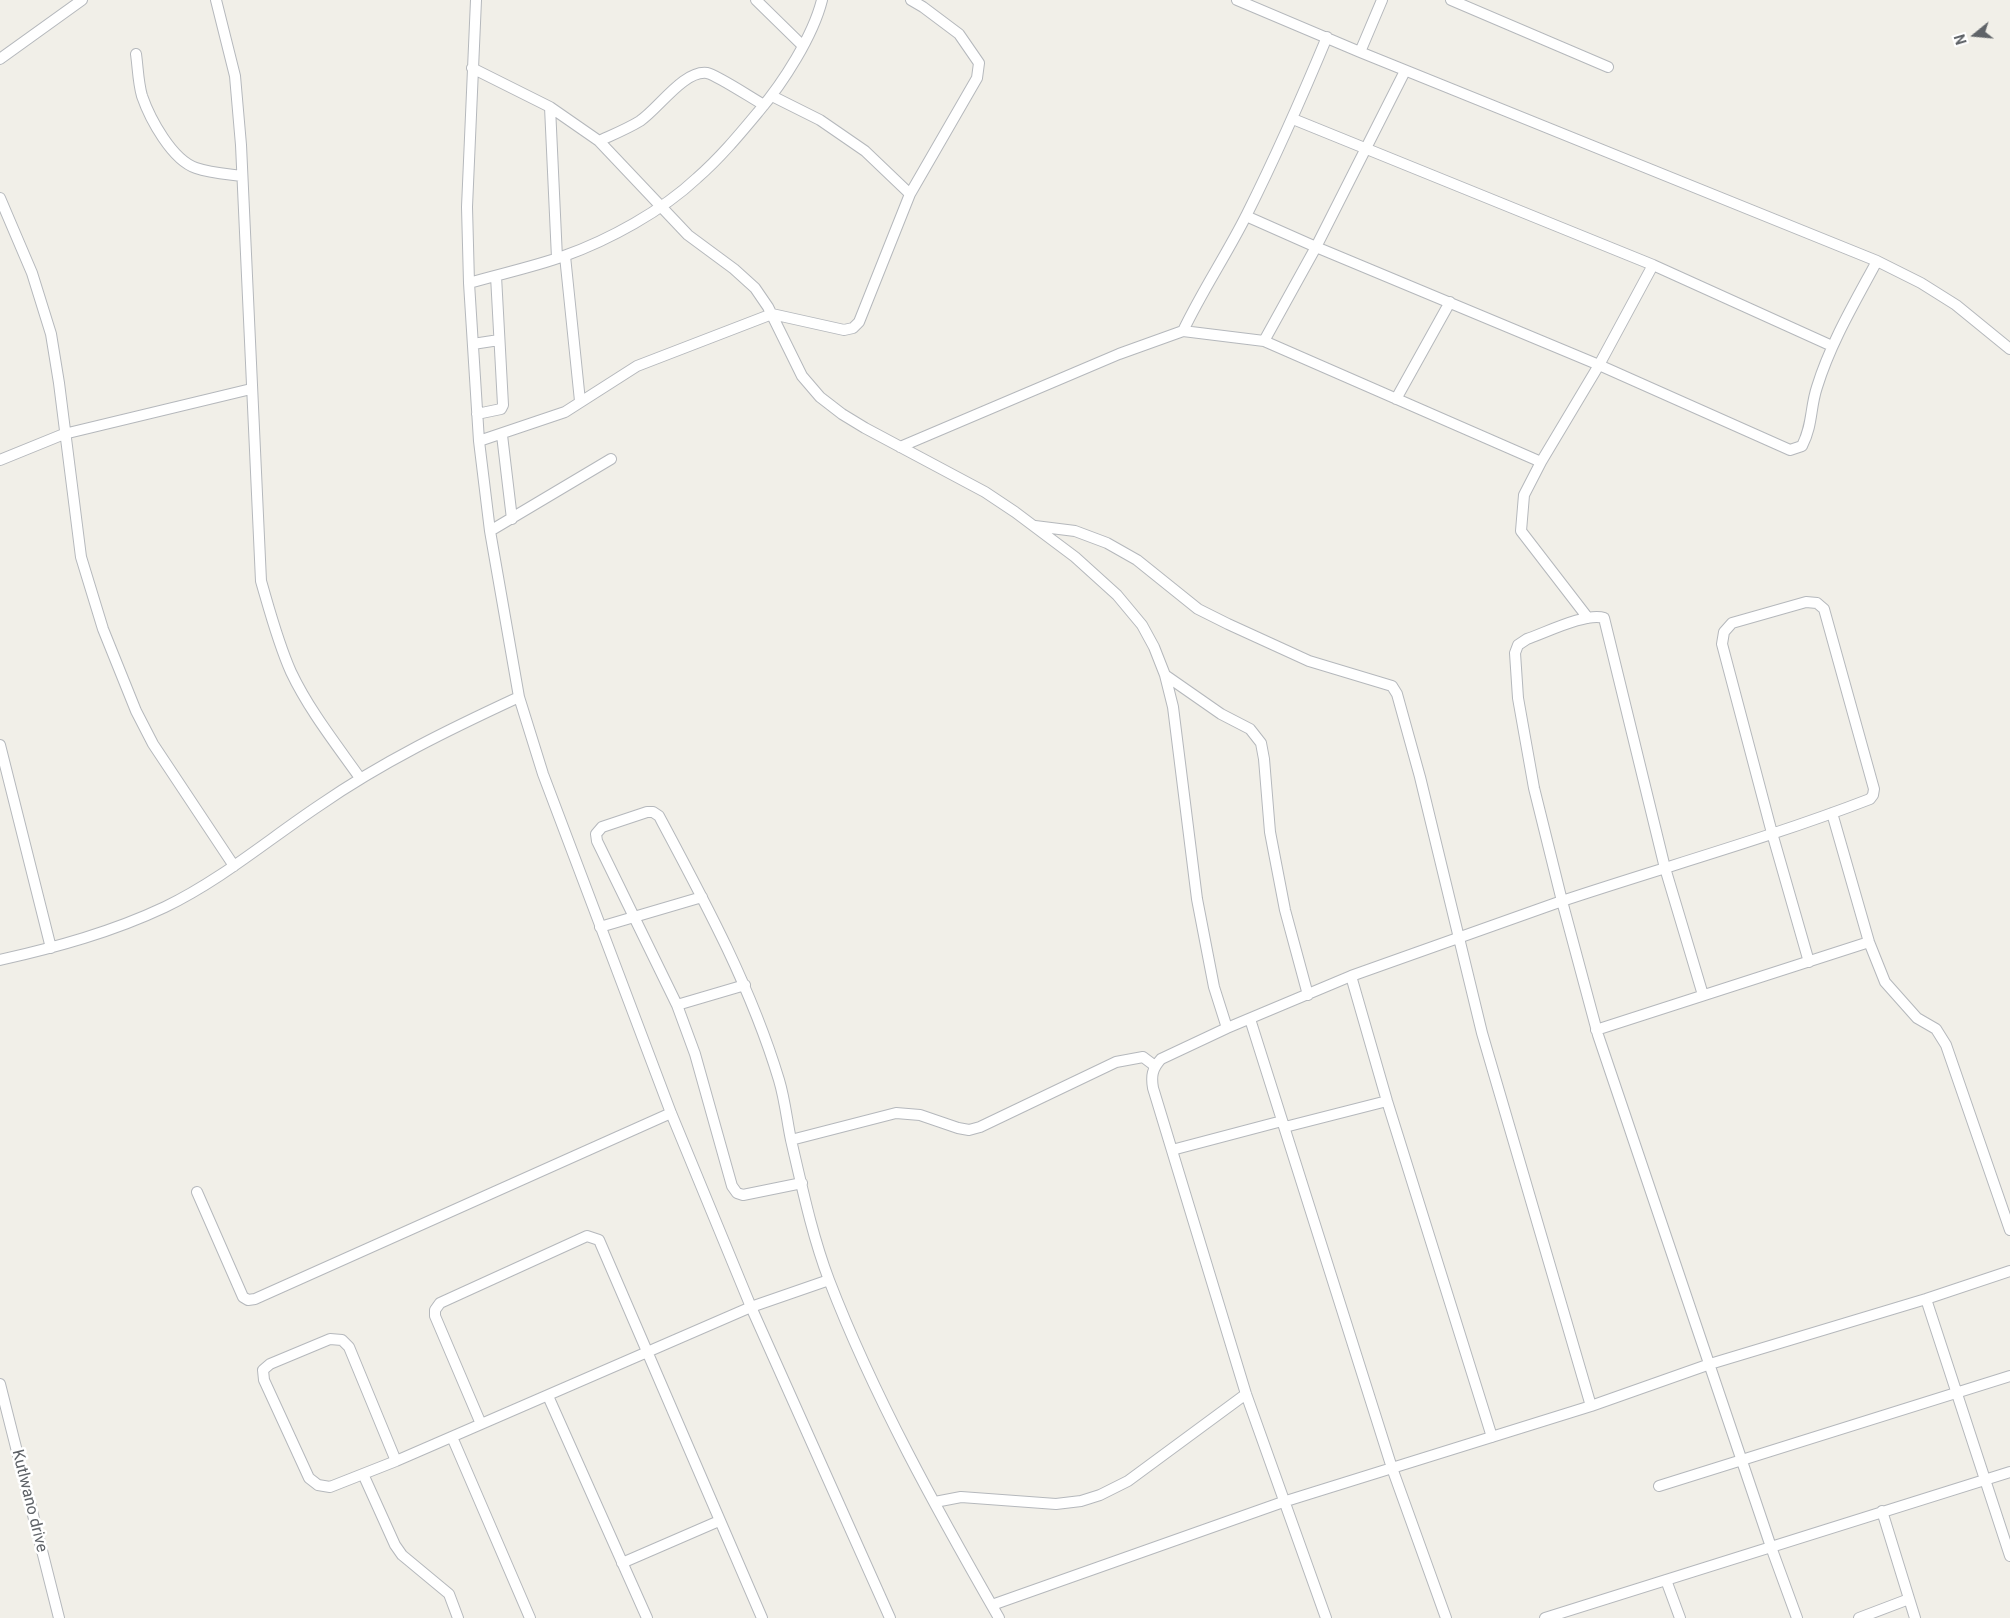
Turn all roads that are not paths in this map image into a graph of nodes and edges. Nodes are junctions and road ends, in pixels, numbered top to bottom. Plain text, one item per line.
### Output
1 (216, 0) edge
2 (476, 0) edge
3 (756, 0) edge
4 (822, 0) edge
5 (911, 0) edge
6 (1237, 0) edge
7 (1382, 0) edge
8 (1451, 0) edge
9 (77, 2) edge
10 (925, 3) edge
11 (1327, 38) junction
12 (803, 46) junction
13 (1360, 52) junction
14 (136, 54) dead end
15 (0, 59) edge
16 (1608, 67) dead end
17 (472, 68) junction
18 (1405, 70) junction
19 (772, 96) junction
20 (764, 105) junction
21 (550, 107) junction
22 (1293, 118) junction
23 (599, 141) junction
24 (1366, 149) junction
25 (242, 176) junction
26 (910, 194) junction
27 (0, 198) edge
28 (660, 206) junction
29 (1246, 216) junction
30 (1316, 247) junction
31 (561, 257) junction
32 (1876, 262) junction
33 (1653, 265) junction
34 (496, 276) junction
35 (469, 283) junction
36 (1450, 302) junction
37 (772, 314) junction
38 (1183, 331) junction
39 (500, 340) junction
40 (1264, 341) junction
41 (473, 344) junction
42 (1832, 346) junction
43 (2010, 349) edge
44 (1598, 365) junction
45 (251, 389) junction
46 (1396, 399) junction
47 (580, 401) junction
48 (478, 414) junction
49 (64, 434) junction
50 (502, 435) junction
51 (479, 442) junction
52 (900, 447) junction
53 (611, 459) dead end
54 (0, 460) edge
55 (1541, 462) junction
56 (512, 519) junction
57 (1032, 525) junction
58 (490, 532) junction
59 (1588, 618) junction
60 (1165, 675) junction
61 (519, 697) junction
62 (0, 745) edge
63 (360, 778) junction
64 (1832, 813) junction
65 (1772, 833) junction
66 (234, 866) junction
67 (1665, 868) junction
68 (702, 897) junction
69 (1562, 901) junction
70 (634, 918) junction
71 (600, 927) junction
72 (1459, 938) junction
73 (1868, 942) junction
74 (51, 948) junction
75 (0, 960) edge
76 (1810, 962) junction
77 (1351, 976) junction
78 (745, 985) junction
79 (1308, 995) junction
80 (1703, 995) junction
81 (677, 1005) junction
82 (1250, 1020) junction
83 (1226, 1028) junction
84 (1596, 1030) junction
85 (1154, 1066) junction
86 (1387, 1101) junction
87 (671, 1112) junction
88 (1283, 1124) junction
89 (791, 1140) junction
90 (1172, 1150) junction
91 (802, 1183) junction
92 (197, 1192) dead end
93 (2010, 1230) edge
94 (2010, 1271) edge
95 (829, 1280) junction
96 (1926, 1298) junction
97 (751, 1307) junction
98 (647, 1351) junction
99 (1710, 1364) junction
100 (2010, 1376) edge
101 (0, 1384) edge
102 (1956, 1393) junction
103 (1246, 1394) junction
104 (548, 1396) junction
105 (1591, 1406) junction
106 (481, 1424) junction
107 (452, 1437) junction
108 (1492, 1437) junction
109 (1742, 1460) junction
110 (396, 1461) junction
111 (1392, 1468) junction
112 (2010, 1472) edge
113 (363, 1474) junction
114 (1985, 1480) junction
115 (1659, 1486) dead end
116 (934, 1502) junction
117 (1284, 1502) junction
118 (1882, 1511) junction
119 (719, 1521) junction
120 (1771, 1546) junction
121 (2010, 1556) edge
122 (622, 1562) junction
123 (1666, 1580) junction
124 (1909, 1599) junction
125 (992, 1605) junction
126 (59, 1618) edge
127 (458, 1618) edge
128 (530, 1618) edge
129 (647, 1618) edge
130 (762, 1618) edge
131 (890, 1618) edge
132 (999, 1618) edge
133 (1326, 1618) edge
134 (1446, 1618) edge
135 (1544, 1618) edge
136 (1680, 1618) edge
137 (1797, 1618) edge
138 (1859, 1618) edge
139 (1915, 1618) edge

1 - 25 street
2 - 17 street
3 - 12 street
4 - 12 street
5 - 10 street
6 - 11 street
7 - 13 street
8 - 16 street
9 - 15 street
10 - 26 street
11 - 13 street
11 - 22 street
12 - 19 street
13 - 18 street
14 - 25 street
17 - 21 street
17 - 35 street
18 - 24 street
18 - 32 street
19 - 20 street
19 - 26 street
20 - 23 street
20 - 28 street
21 - 23 street
21 - 31 street
22 - 24 street
22 - 29 street
23 - 28 street
24 - 30 street
24 - 33 street
25 - 45 street
26 - 37 street
27 - 49 street
28 - 31 street
28 - 37 street
29 - 30 street
29 - 38 street
30 - 36 street
30 - 40 street
31 - 34 street
31 - 47 street
32 - 42 street
32 - 43 street
33 - 42 street
33 - 44 street
34 - 35 street
34 - 39 street
35 - 41 street
36 - 44 street
36 - 46 street
37 - 47 street
37 - 52 street
38 - 40 street
38 - 52 street
39 - 41 street
39 - 48 street
40 - 46 street
41 - 48 street
42 - 44 street
44 - 55 street
45 - 49 street
45 - 63 street
46 - 55 street
47 - 50 street
48 - 51 street
49 - 54 street
49 - 66 street
50 - 51 street
50 - 56 street
51 - 58 street
52 - 57 street
53 - 56 street
55 - 59 street
56 - 58 street
57 - 60 street
57 - 72 street
58 - 61 street
59 - 67 street
59 - 69 street
60 - 79 street
60 - 83 street
61 - 63 street
61 - 71 street
62 - 74 street
63 - 66 street
64 - 65 street
64 - 65 street
64 - 73 street
65 - 67 street
65 - 76 street
66 - 74 street
67 - 69 street
67 - 80 street
68 - 70 street
68 - 70 street
68 - 78 street
69 - 72 street
69 - 84 street
70 - 71 street
70 - 81 street
71 - 87 street
72 - 77 street
72 - 105 street
73 - 76 street
73 - 93 street
74 - 75 street
76 - 80 street
77 - 79 street
77 - 86 street
78 - 81 street
78 - 89 street
79 - 82 street
80 - 84 street
81 - 91 street
82 - 83 street
82 - 88 street
83 - 85 street
84 - 99 street
85 - 89 street
85 - 90 street
86 - 88 street
86 - 108 street
87 - 92 street
87 - 97 street
88 - 90 street
88 - 111 street
89 - 91 street
90 - 103 street
91 - 95 street
94 - 96 street
95 - 97 street
95 - 116 street
96 - 99 street
96 - 102 street
97 - 98 street
97 - 131 street
98 - 104 street
98 - 106 street
98 - 119 street
99 - 105 street
99 - 109 street
100 - 102 street
101 - 126 street, Kutlwano drive
102 - 109 street
102 - 114 street
103 - 116 street
103 - 117 street
104 - 106 street
104 - 122 street
105 - 108 street
106 - 107 street
107 - 110 street
107 - 128 street
108 - 111 street
109 - 115 street
109 - 120 street
110 - 113 street
110 - 113 street
111 - 117 street
111 - 134 street
112 - 114 street
113 - 127 street
114 - 118 street
114 - 121 street
116 - 125 street
117 - 125 street
117 - 133 street
118 - 120 street
118 - 124 street
119 - 122 street
119 - 130 street
120 - 123 street
120 - 137 street
122 - 129 street
123 - 135 street
123 - 136 street
124 - 138 street
124 - 139 street
125 - 132 street

